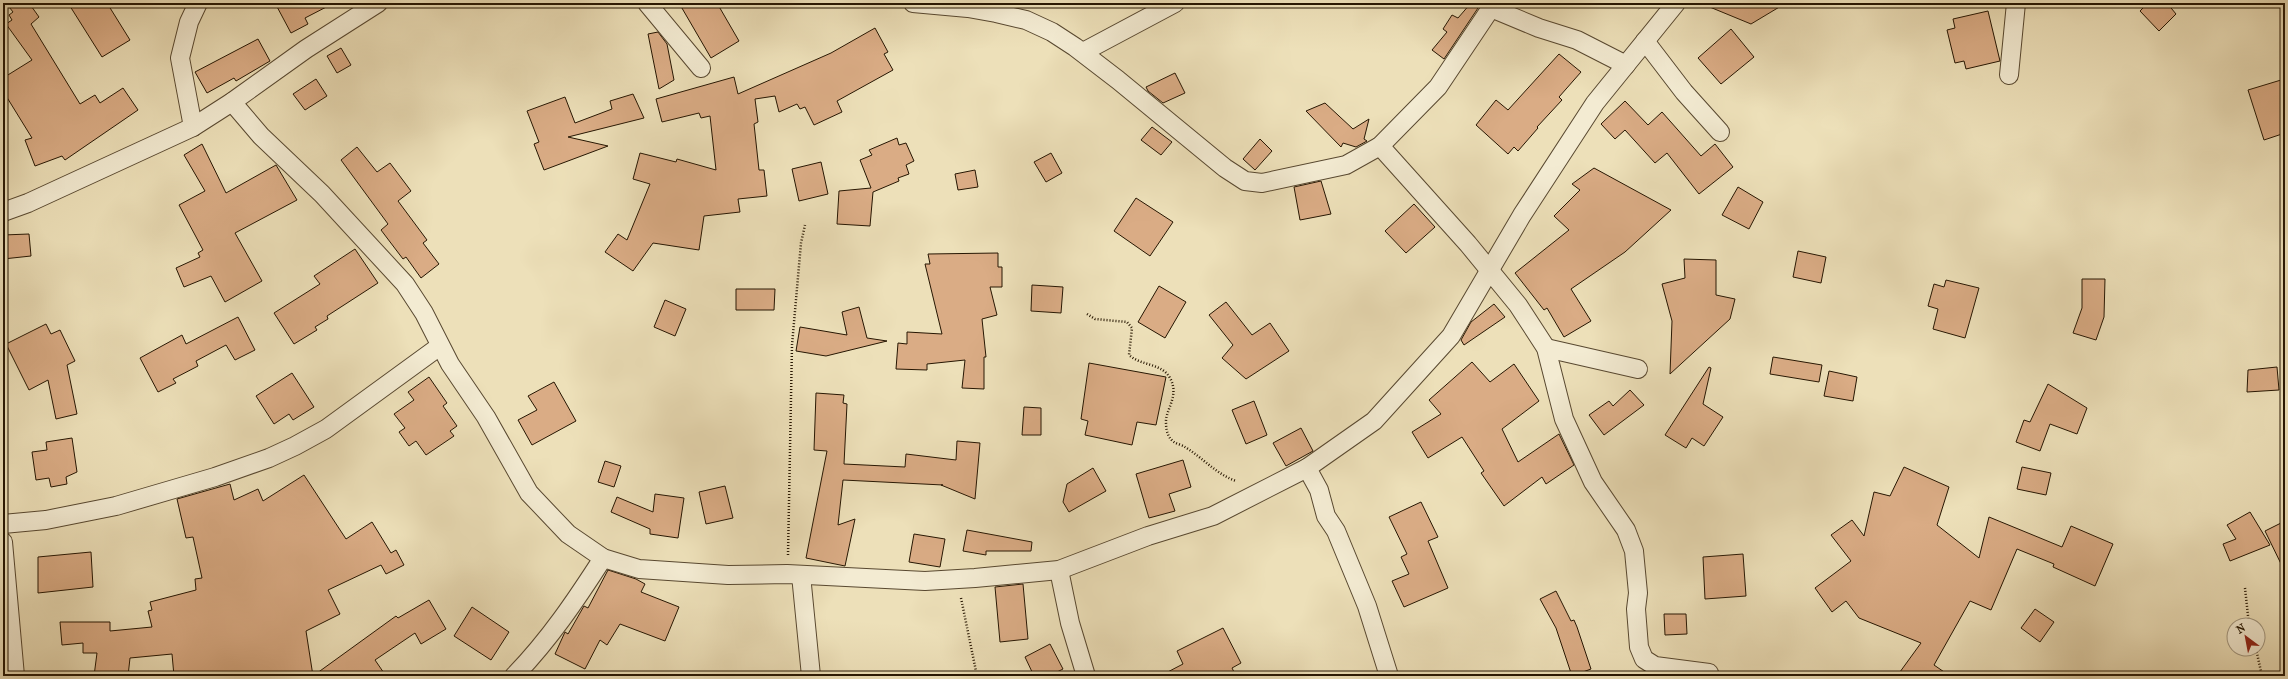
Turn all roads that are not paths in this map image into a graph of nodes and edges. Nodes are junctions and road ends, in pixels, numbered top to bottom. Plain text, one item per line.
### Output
1 (198, 3) edge
2 (378, 3) edge
3 (647, 3) edge
4 (913, 3) edge
5 (1175, 3) edge
6 (1676, 3) edge
7 (2016, 3) edge
8 (1492, 6) edge
9 (1645, 41) junction
10 (1083, 52) junction
11 (1626, 65) junction
12 (701, 68) dead end
13 (2009, 75) dead end
14 (232, 102) junction
15 (193, 127) junction
16 (1720, 132) dead end
17 (1380, 146) junction
18 (3, 212) edge
19 (1489, 271) junction
20 (440, 346) junction
21 (1546, 348) junction
22 (1638, 369) dead end
23 (1307, 468) junction
24 (3, 524) edge
25 (3, 542) edge
26 (603, 558) junction
27 (1059, 570) junction
28 (794, 574) junction
29 (1709, 673) dead end
30 (15, 676) edge
31 (514, 676) edge
32 (811, 676) edge
33 (1086, 676) edge
34 (1390, 676) edge

1 - 15 street
2 - 14 street
3 - 12 street
4 - 10 street
5 - 10 street
6 - 9 street
7 - 13 street
8 - 11 street
8 - 17 street
9 - 11 street
9 - 16 street
10 - 17 street
11 - 19 street
14 - 15 street
14 - 20 street
15 - 18 street
17 - 19 street
19 - 21 street
19 - 23 street
20 - 24 street
20 - 26 street
21 - 22 street
21 - 29 street
23 - 27 street
23 - 34 street
25 - 30 street
26 - 28 street
26 - 31 street
27 - 28 street
27 - 33 street
28 - 32 street

